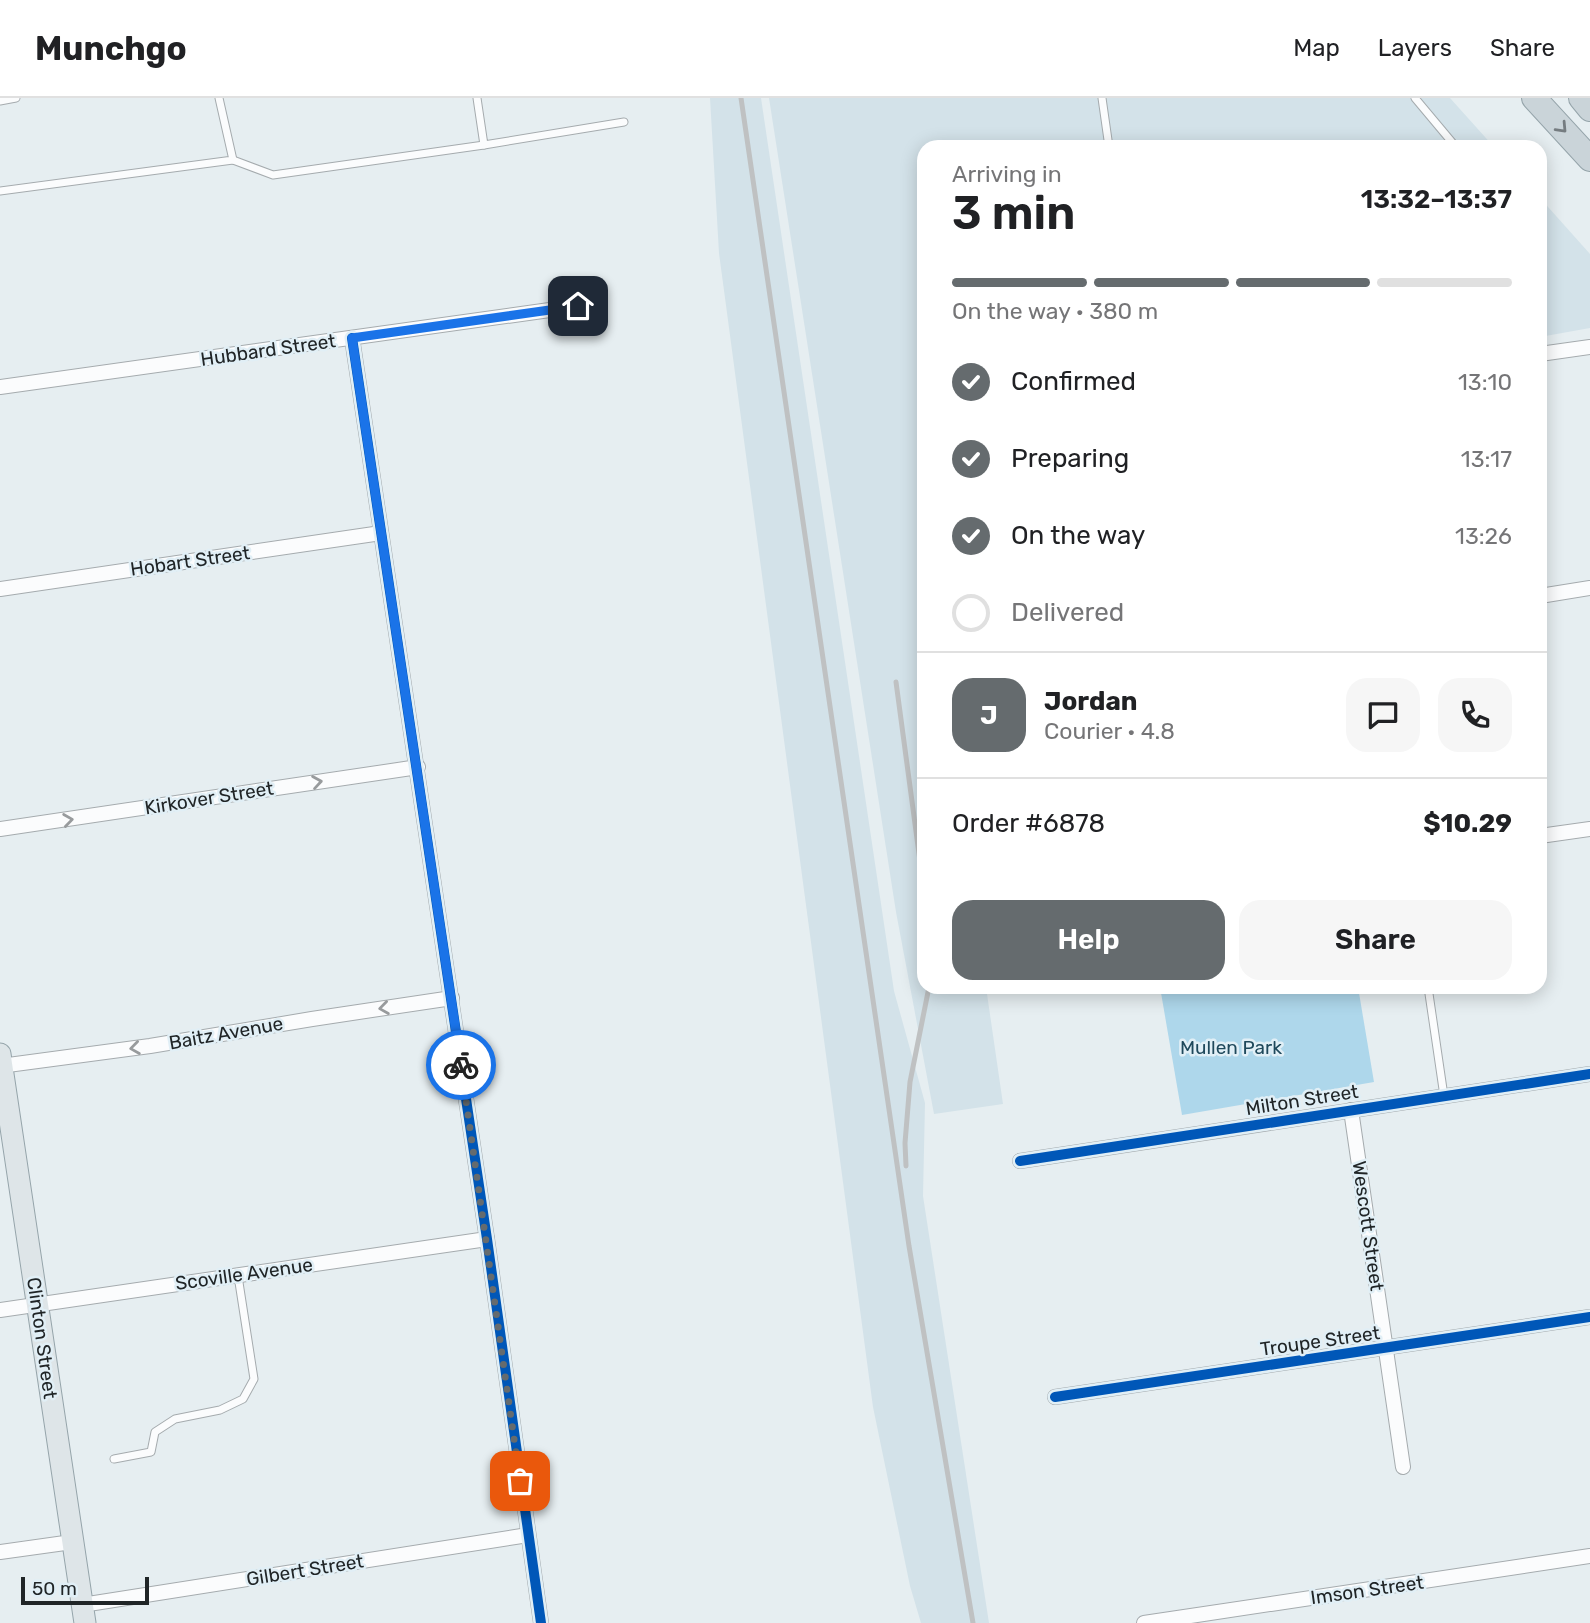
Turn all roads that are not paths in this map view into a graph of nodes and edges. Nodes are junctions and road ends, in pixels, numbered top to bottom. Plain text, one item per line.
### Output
1 (16, 98) edge
2 (219, 98) edge
3 (477, 98) edge
4 (1102, 98) edge
5 (1415, 98) edge
6 (1534, 98) edge
7 (1581, 98) edge
8 (0, 101) edge
9 (1590, 109) edge
10 (624, 122) dead end
11 (1108, 140) edge
12 (1449, 140) edge
13 (484, 145) junction
14 (1590, 159) edge
15 (233, 160) junction
16 (0, 191) edge
17 (578, 306) dead end
18 (352, 338) junction
19 (1590, 347) edge
20 (1547, 353) edge
21 (0, 387) edge
22 (381, 533) junction
23 (1590, 588) edge
24 (0, 589) edge
25 (1547, 595) edge
26 (418, 766) junction
27 (0, 829) edge
28 (1590, 829) edge
29 (1547, 835) edge
30 (1429, 994) edge
31 (452, 998) junction
32 (1, 1062) edge
33 (1590, 1074) edge
34 (1444, 1096) junction
35 (1351, 1110) junction
36 (1020, 1161) dead end
37 (487, 1239) junction
38 (238, 1275) junction
39 (37, 1304) junction
40 (0, 1310) edge
41 (1590, 1317) edge
42 (1386, 1349) junction
43 (1055, 1397) dead end
44 (114, 1459) dead end
45 (1403, 1467) dead end
46 (528, 1535) junction
47 (72, 1542) junction
48 (0, 1552) edge
49 (1590, 1556) edge
50 (83, 1614) edge
51 (1196, 1619) edge
52 (1144, 1622) edge
53 (541, 1623) edge

1 - 8 lane
2 - 15 lane
3 - 13 lane
4 - 11 lane
5 - 12 lane
6 -> 14 highway
7 - 9 highway
10 - 13 lane
13 - 15 lane
15 - 16 lane
17 - 18 street, Hubbard Street
18 - 21 street, Hubbard Street
18 - 22 street
19 - 20 street
22 - 24 street, Hobart Street
22 - 26 street
23 - 25 street
27 -> 26 street, Kirkover Street
26 - 31 street
28 - 29 street
30 - 34 lane
31 -> 32 street, Baitz Avenue
31 - 37 street
32 - 39 main road, Clinton Street
33 - 34 street, Milton Street
34 - 35 street, Milton Street
35 - 36 street, Milton Street
35 - 42 street, Wescott Street
37 - 38 street, Scoville Avenue
37 - 46 street
38 - 39 street, Scoville Avenue
38 - 44 lane
39 - 40 street, Scoville Avenue
39 - 47 main road, Clinton Street
41 - 42 street, Troupe Street
42 - 43 street, Troupe Street
42 - 45 street, Wescott Street
46 - 50 street, Gilbert Street
46 - 53 street
47 - 48 street
47 - 50 main road, Clinton Street
49 - 51 street, Imson Street
51 - 52 street, Imson Street

